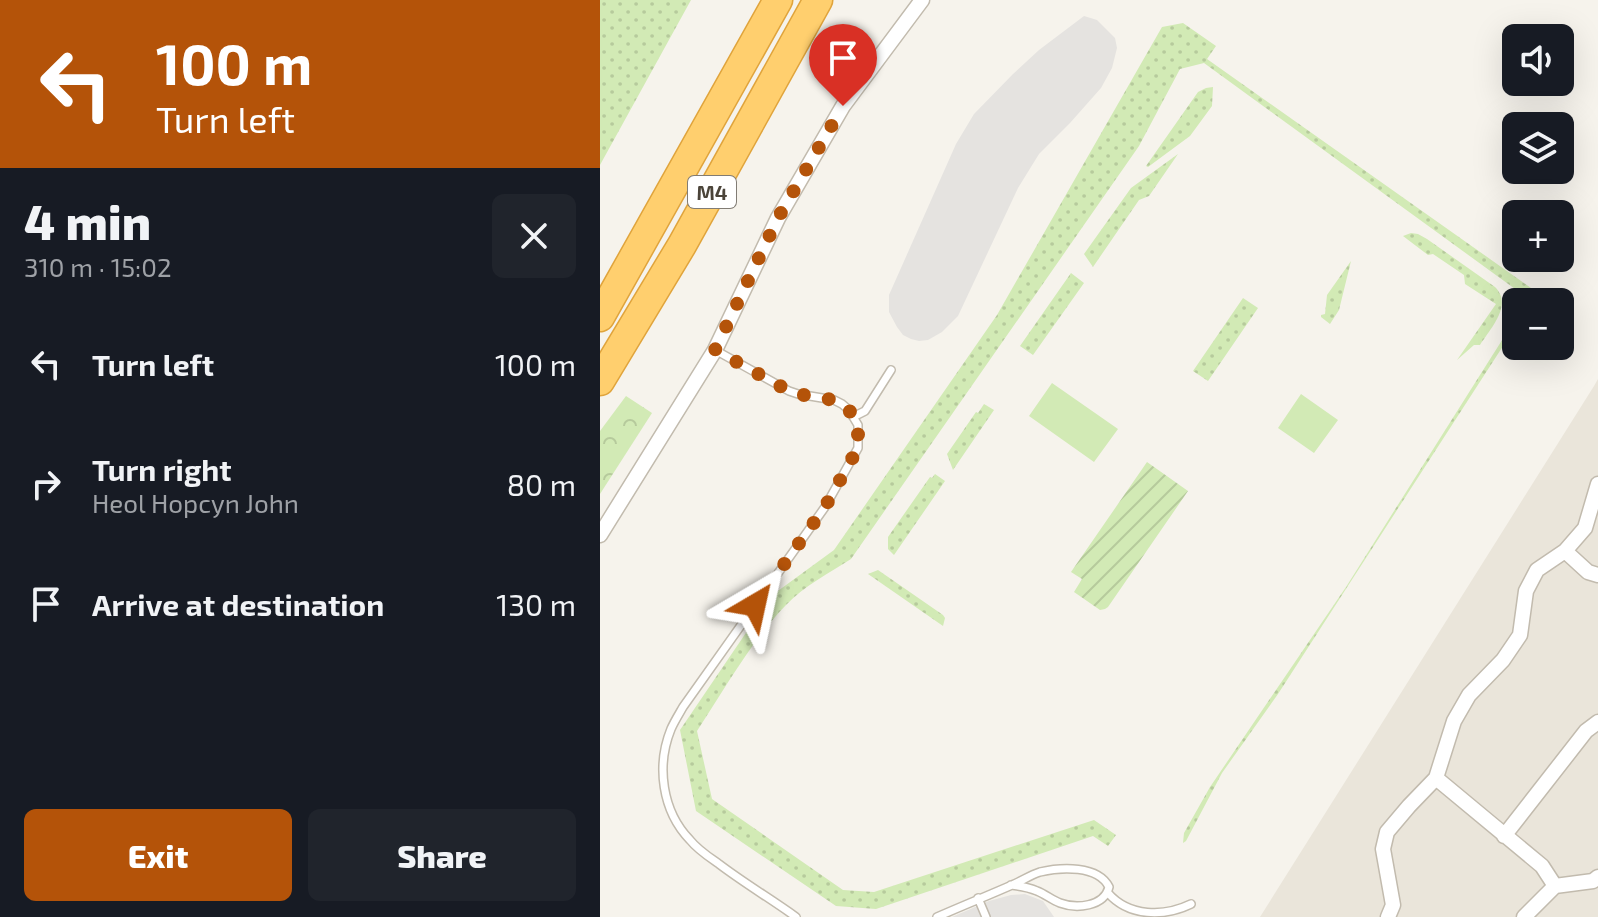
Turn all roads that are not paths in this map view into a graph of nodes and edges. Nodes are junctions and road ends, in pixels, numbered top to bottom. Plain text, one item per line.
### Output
1 (778, 0) edge
2 (818, 0) edge
3 (922, 0) edge
4 (600, 317) edge
5 (715, 350) junction
6 (891, 370) dead end
7 (600, 381) edge
8 (853, 417) junction
9 (1598, 484) edge
10 (600, 535) edge
11 (1565, 551) junction
12 (1598, 575) edge
13 (1598, 722) edge
14 (1436, 778) junction
15 (1504, 836) junction
16 (1598, 877) edge
17 (1011, 885) junction
18 (1555, 886) junction
19 (1108, 893) junction
20 (978, 898) junction
21 (1191, 904) dead end
22 (785, 913) edge
23 (796, 917) edge
24 (937, 917) edge
25 (986, 917) edge
26 (1388, 917) edge
27 (1524, 917) edge

1 - 4 highway, M4
2 - 7 highway, M4
3 - 5 street
5 - 8 lane
5 - 10 street
6 - 8 lane
8 - 22 lane
9 - 11 street
11 - 12 street
11 - 14 street
13 - 15 street
14 - 15 street
14 - 26 street
15 - 18 street
16 - 18 street
17 - 19 lane
17 - 19 lane
17 - 20 lane
18 - 27 street
19 - 21 lane
20 - 24 lane
20 - 25 lane
22 - 23 lane

